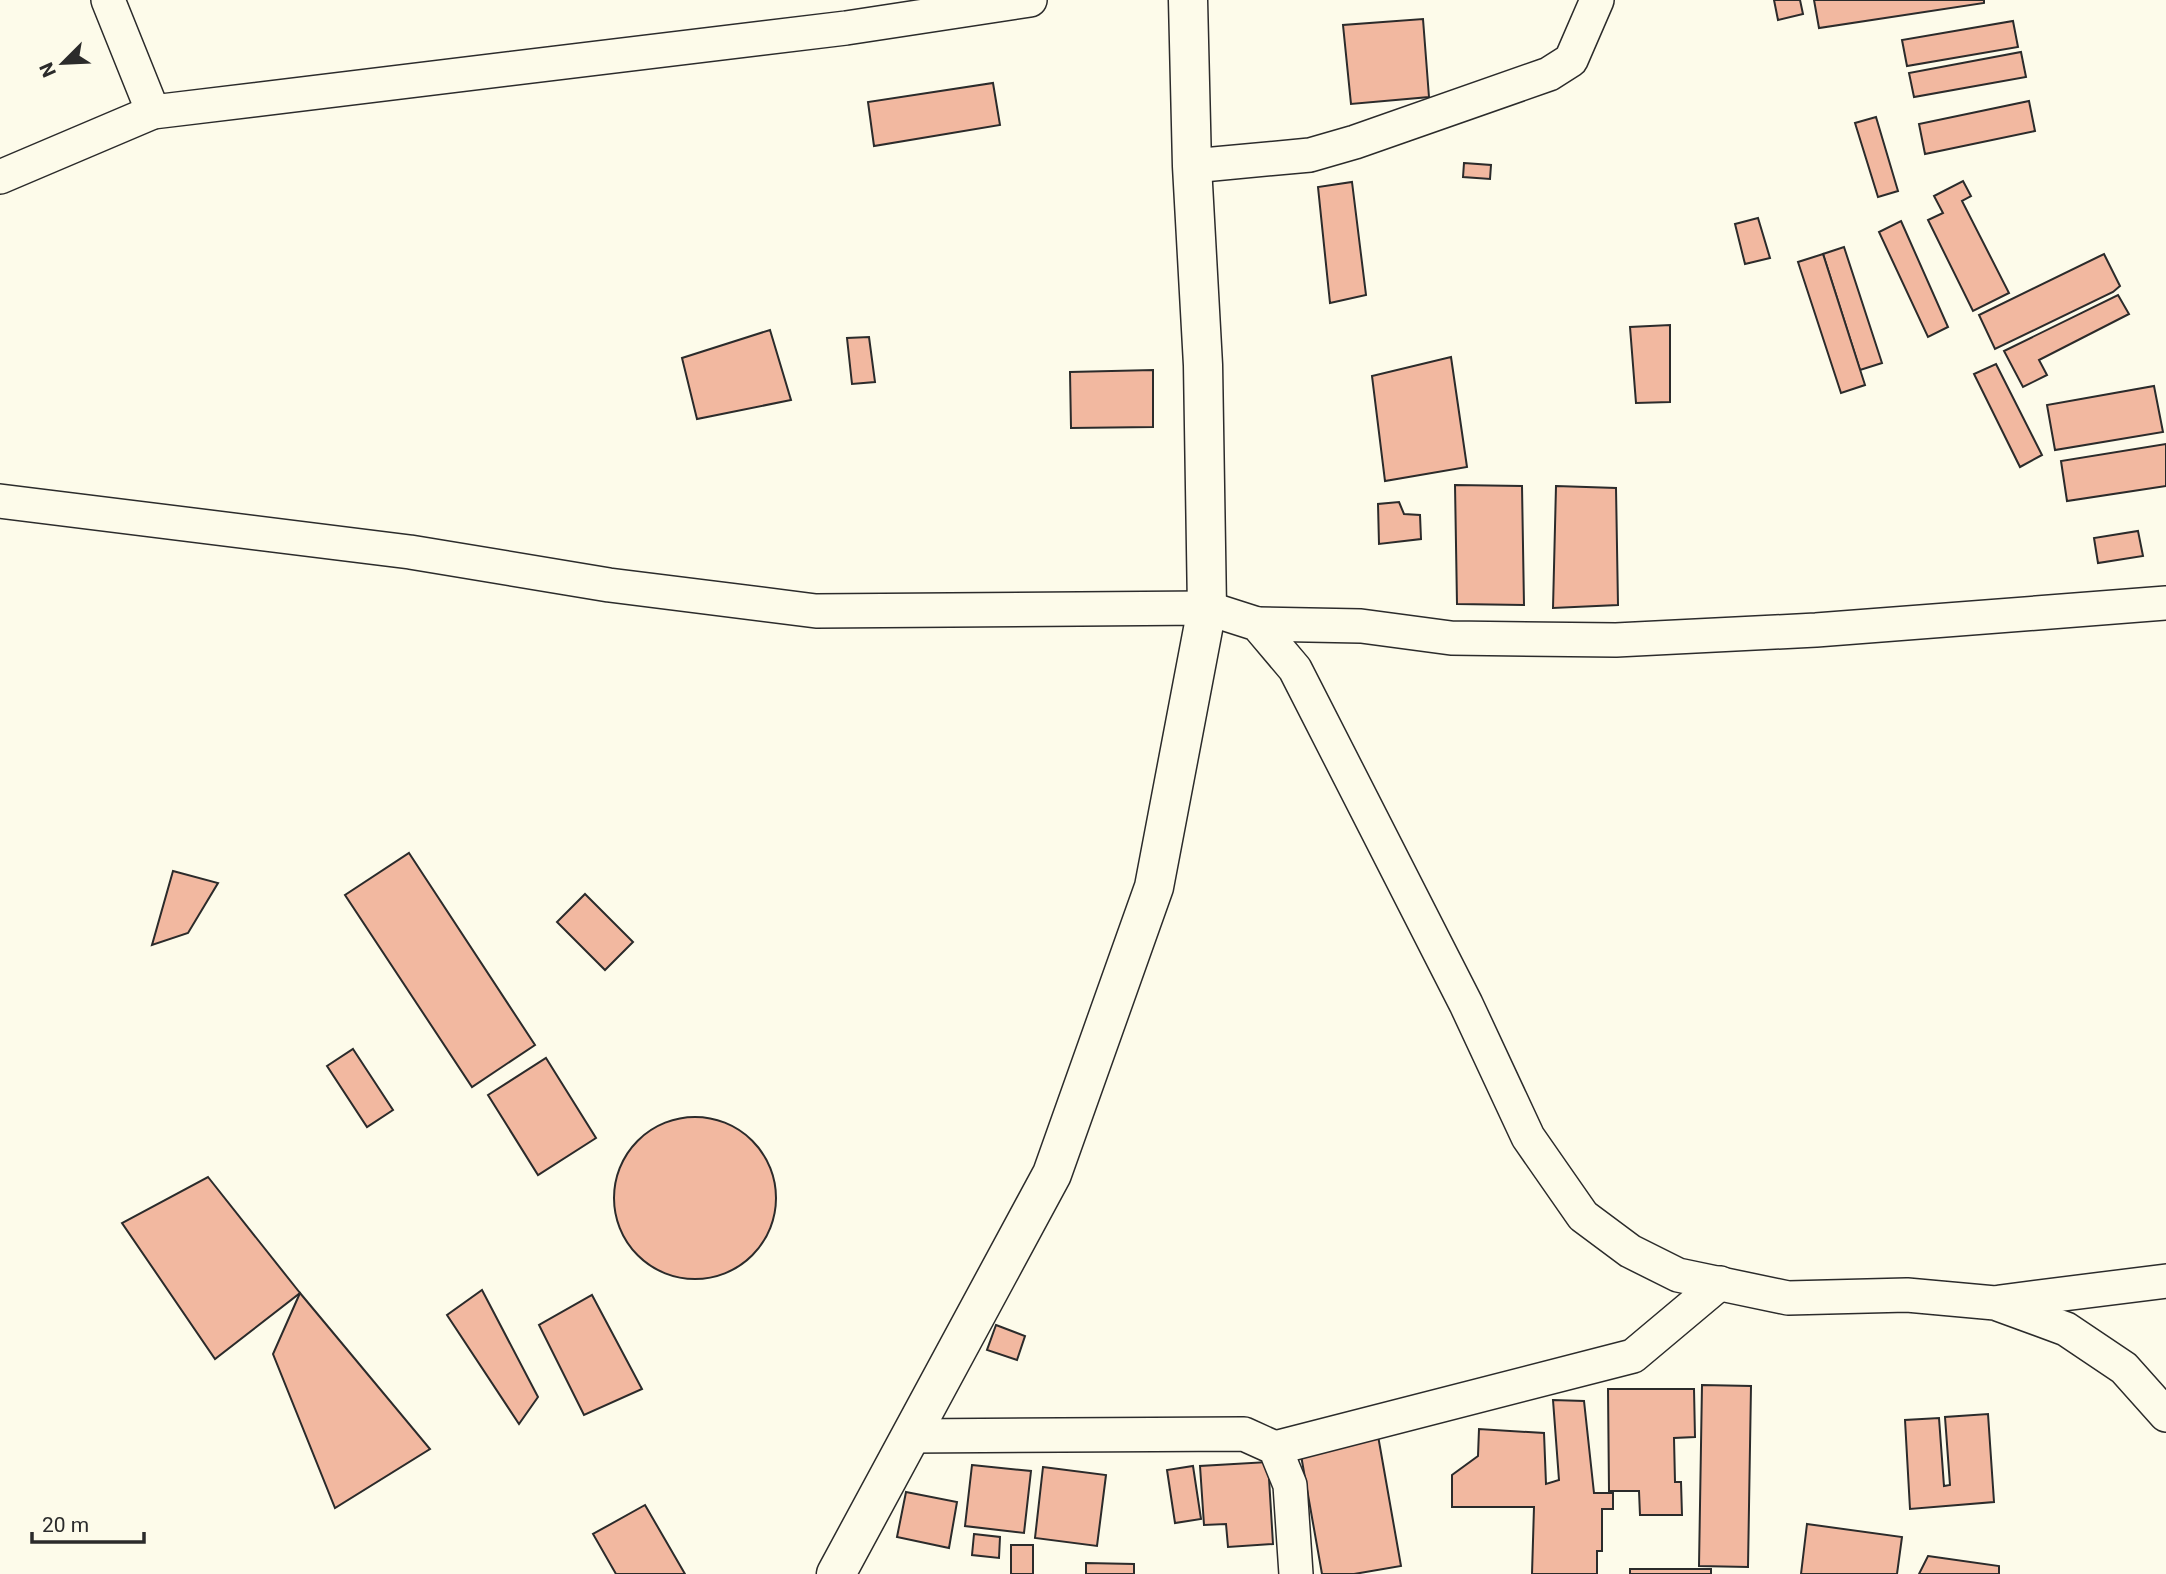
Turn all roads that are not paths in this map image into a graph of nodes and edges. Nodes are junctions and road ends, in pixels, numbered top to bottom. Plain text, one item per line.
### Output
1 (108, 0) edge
2 (1030, 0) edge
3 (1188, 0) edge
4 (1597, 0) edge
5 (153, 112) junction
6 (1192, 166) junction
7 (0, 177) edge
8 (0, 501) edge
9 (2166, 603) edge
10 (1207, 608) junction
11 (1257, 624) junction
12 (2166, 1281) edge
13 (1720, 1283) junction
14 (1995, 1303) junction
15 (2166, 1415) edge
16 (910, 1436) junction
17 (1275, 1448) junction
18 (836, 1574) edge
19 (1296, 1574) edge

1 - 5 street
2 - 5 street
3 - 6 street
4 - 6 street
5 - 7 street
6 - 10 street
8 - 10 street
9 - 11 street
10 - 11 street
10 - 16 street
11 - 13 street
12 - 14 street
13 - 14 street
13 - 17 street
14 - 15 street
16 - 17 street
16 - 18 street
17 - 19 street

